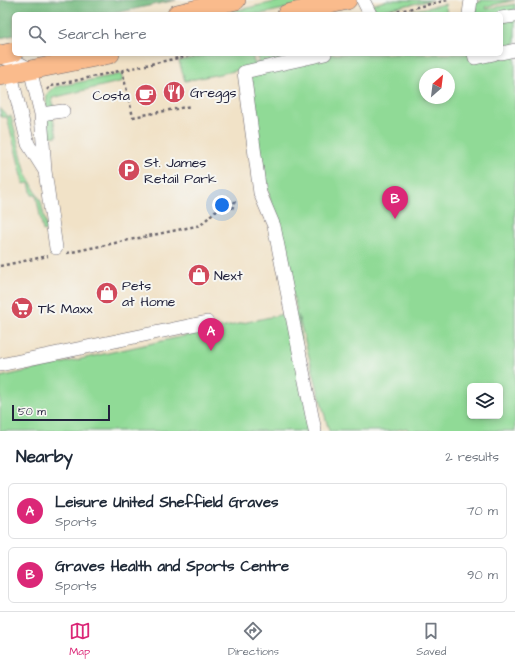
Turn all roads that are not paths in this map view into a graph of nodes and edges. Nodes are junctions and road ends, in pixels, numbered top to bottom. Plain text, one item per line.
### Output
1 (236, 0) edge
2 (347, 0) edge
3 (363, 0) edge
4 (471, 0) edge
5 (185, 12) edge
6 (296, 12) edge
7 (369, 12) edge
8 (469, 12) edge
9 (515, 16) edge
10 (503, 18) edge
11 (515, 50) edge
12 (503, 53) edge
13 (85, 56) edge
14 (316, 56) edge
15 (474, 56) edge
16 (484, 56) edge
17 (11, 62) edge
18 (40, 109) junction
19 (63, 111) dead end
20 (45, 171) junction
21 (57, 252) road end
22 (207, 322) dead end
23 (0, 365) edge
24 (314, 431) edge

1 - 5 highway
2 - 6 highway
3 - 7 lane
4 - 8 lane
9 - 10 lane
11 - 12 lane
13 - 17 highway
14 - 24 lane
15 - 16 lane
17 - 18 lane
17 - 20 lane
18 - 19 lane
18 - 20 lane
20 - 21 lane
22 - 23 lane

